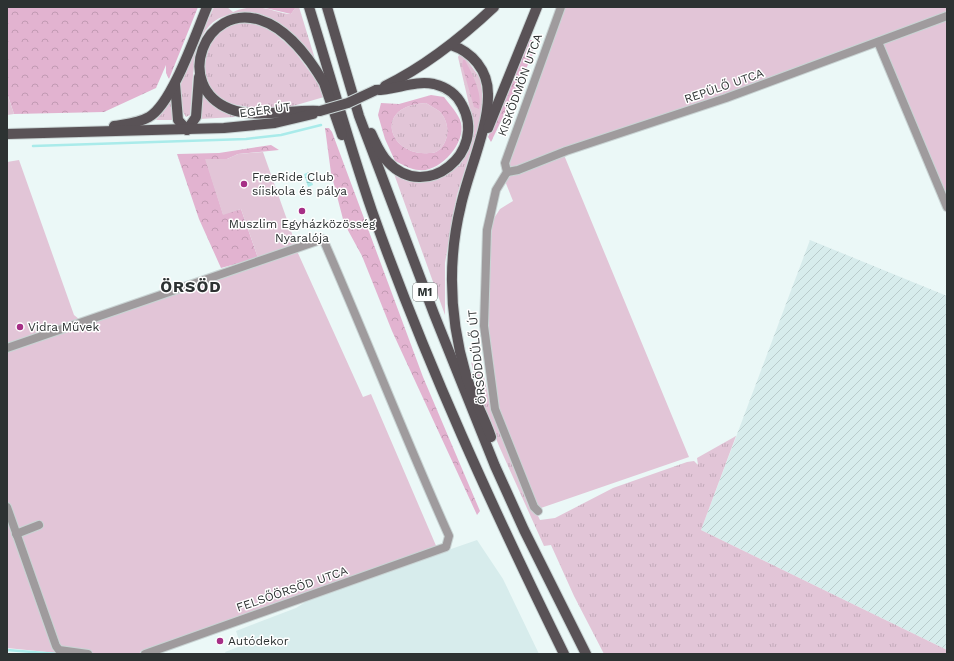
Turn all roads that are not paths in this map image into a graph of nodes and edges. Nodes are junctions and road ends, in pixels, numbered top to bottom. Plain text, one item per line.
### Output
1 (207, 7) edge
2 (309, 7) edge
3 (327, 7) edge
4 (494, 7) edge
5 (537, 7) edge
6 (561, 7) edge
7 (947, 16) edge
8 (878, 42) junction
9 (451, 44) junction
10 (200, 73) junction
11 (175, 83) junction
12 (376, 90) junction
13 (320, 111) junction
14 (359, 116) junction
15 (188, 130) junction
16 (99, 131) junction
17 (7, 134) edge
18 (355, 158) junction
19 (473, 163) junction
20 (507, 172) junction
21 (947, 207) edge
22 (7, 348) edge
23 (495, 466) junction
24 (7, 507) edge
25 (538, 511) dead end
26 (39, 525) dead end
27 (16, 534) junction
28 (88, 654) edge
29 (145, 654) edge
30 (564, 654) edge
31 (586, 654) edge

1 - 11 main road
2 - 18 main road, M1
3 - 14 main road, M1
4 - 9 main road, EGÉR ÚT
5 - 19 main road
6 - 20 street, KISKÖDMÖN UTCA
7 - 8 street, REPÜLŐ UTCA
8 - 20 street, REPÜLŐ UTCA
8 - 21 street
9 - 12 main road, EGÉR ÚT
9 - 19 main road
10 - 13 main road
10 - 15 main road
10 - 18 main road
11 - 15 main road
11 - 16 main road
12 - 13 main road, EGÉR ÚT, bridge
12 - 14 main road
13 - 15 main road, EGÉR ÚT
14 - 23 main road, M1
15 - 16 main road, EGÉR ÚT
16 - 17 main road, EGÉR ÚT
18 - 30 main road, M1
19 - 23 main road
20 - 25 street, ÖRSÖDDŰLŐ ÚT
22 - 29 street, FELSŐÖRSÖD UTCA
23 - 31 main road, M1
24 - 27 street
26 - 27 street
27 - 28 street

